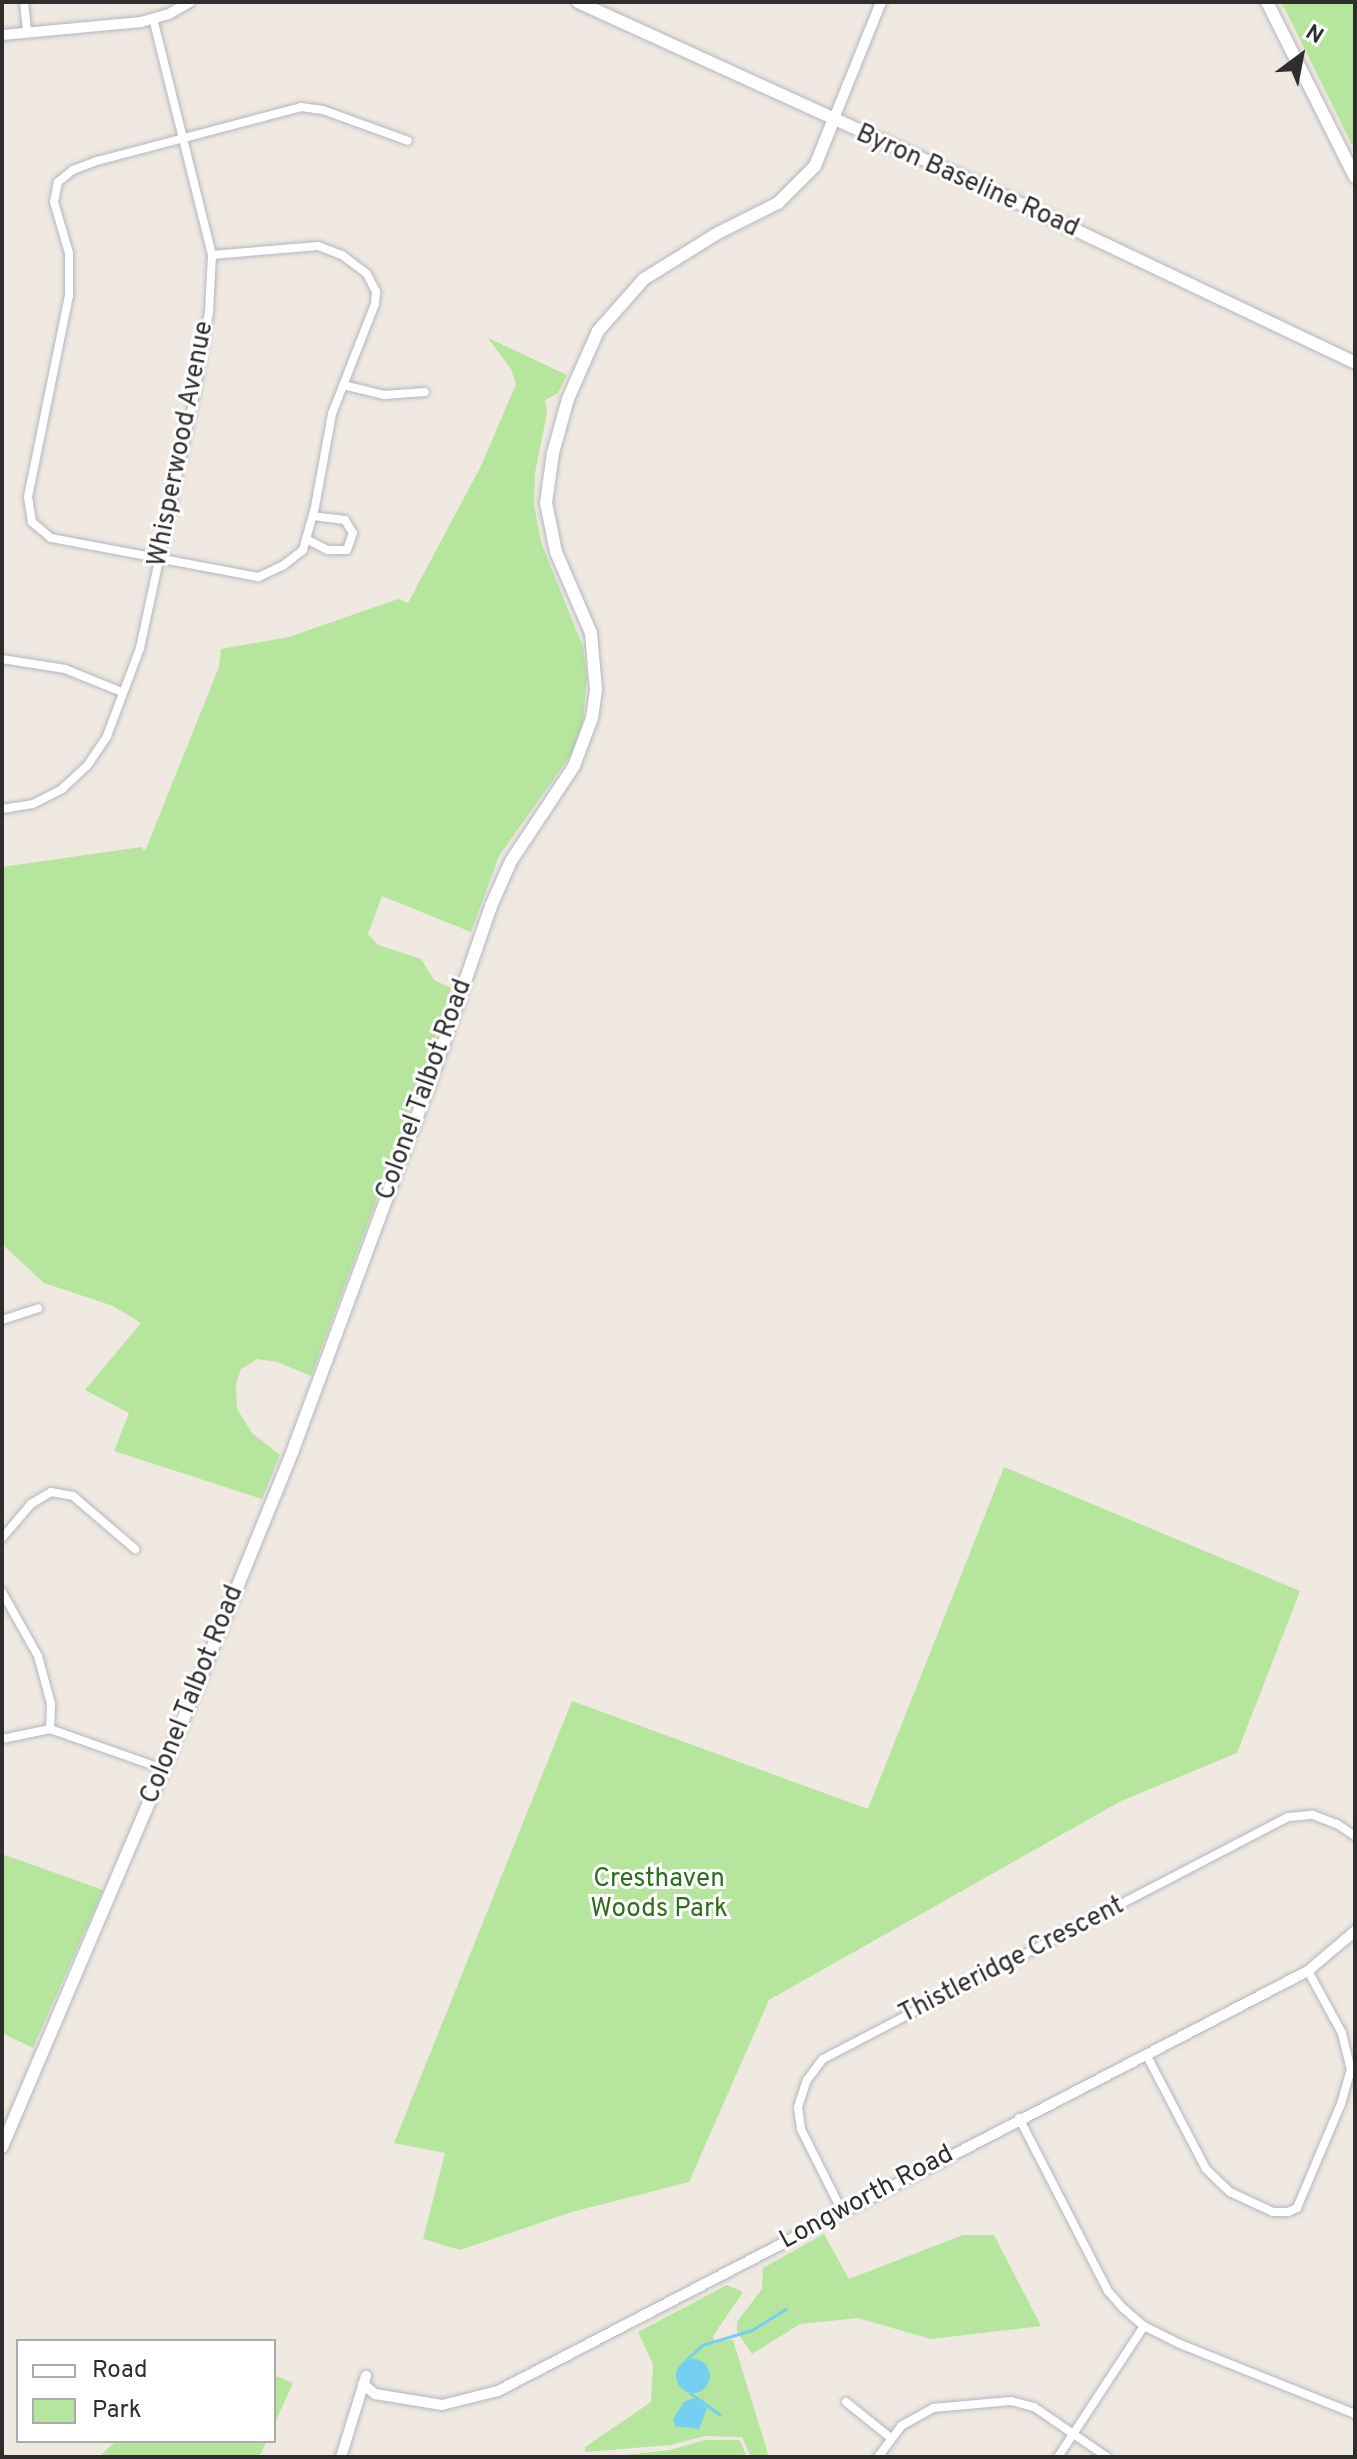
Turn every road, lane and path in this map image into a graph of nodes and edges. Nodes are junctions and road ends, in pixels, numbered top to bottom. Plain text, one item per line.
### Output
1 (24, 2) edge
2 (190, 2) edge
3 (578, 2) edge
4 (881, 2) edge
5 (1267, 2) edge
6 (153, 18) junction
7 (27, 32) junction
8 (2, 35) edge
9 (833, 121) junction
10 (185, 138) junction
11 (408, 141) dead end
12 (1355, 177) edge
13 (212, 255) junction
14 (1355, 363) edge
15 (343, 385) junction
16 (425, 392) dead end
17 (313, 516) junction
18 (306, 539) junction
19 (161, 559) junction
20 (2, 659) edge
21 (122, 692) junction
22 (2, 809) edge
23 (38, 1308) dead end
24 (2, 1320) edge
25 (2, 1538) edge
26 (135, 1549) dead end
27 (2, 1592) edge
28 (50, 1729) junction
29 (2, 1739) edge
30 (163, 1769) junction
31 (1355, 1836) edge
32 (1355, 1931) edge
33 (1308, 1971) junction
34 (1147, 2056) junction
35 (1019, 2118) junction
36 (2, 2147) edge
37 (842, 2211) junction
38 (1144, 2326) junction
39 (846, 2402) dead end
40 (1355, 2414) edge
41 (1073, 2433) junction
42 (891, 2438) junction
43 (341, 2457) edge
44 (878, 2457) edge
45 (1058, 2457) edge
46 (1107, 2457) edge

1 - 7 street
2 - 6 street
3 - 9 main road, Byron Baseline Road
4 - 9 street
5 - 12 main road
6 - 7 street
6 - 10 street, Whisperwood Avenue
7 - 8 street
9 - 14 main road, Byron Baseline Road
9 - 30 main road, Colonel Talbot Road
10 - 11 street
10 - 13 street, Whisperwood Avenue
10 - 19 street
13 - 15 street
13 - 19 street, Whisperwood Avenue
15 - 16 street
15 - 17 street
17 - 18 street
17 - 18 street
18 - 19 street
19 - 21 street, Whisperwood Avenue
20 - 21 street
21 - 22 street, Whisperwood Avenue
23 - 24 street
25 - 26 street
27 - 28 street
28 - 29 street
28 - 30 street
30 - 36 main road, Colonel Talbot Road
31 - 37 street, Thistleridge Crescent
32 - 33 street, Longworth Road
33 - 34 street, Longworth Road
33 - 34 street
34 - 35 street, Longworth Road
35 - 37 street, Longworth Road
35 - 38 street
37 - 43 street, Longworth Road
38 - 40 street
38 - 41 street
39 - 42 street
41 - 42 street
41 - 45 street
41 - 46 street
42 - 44 street

